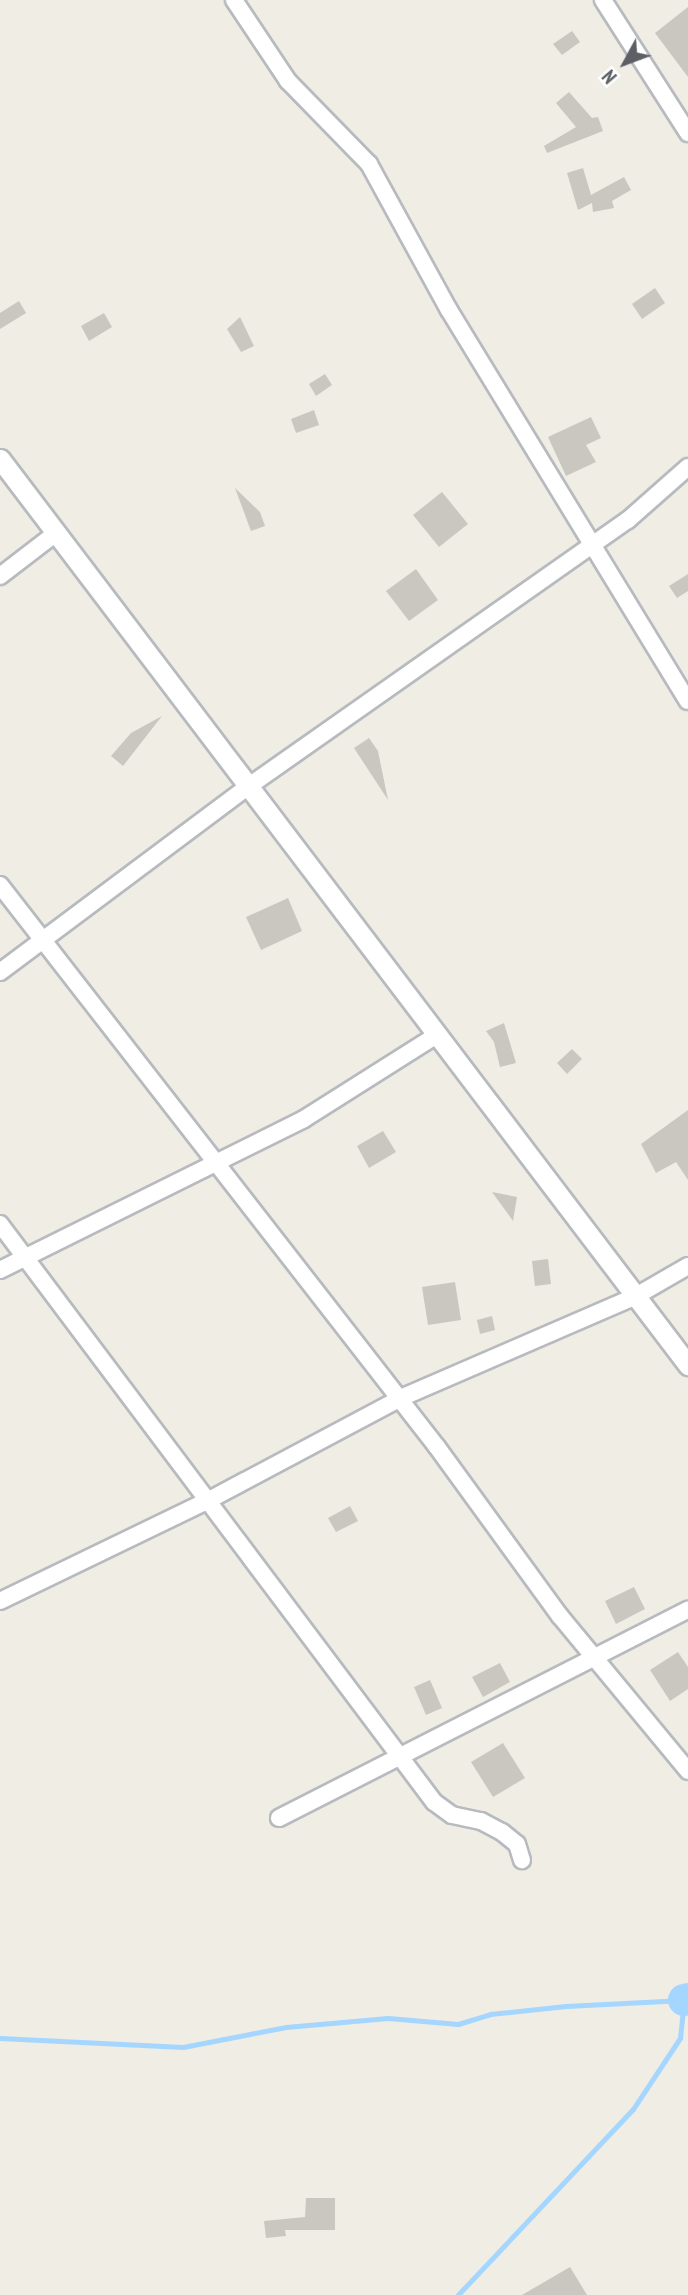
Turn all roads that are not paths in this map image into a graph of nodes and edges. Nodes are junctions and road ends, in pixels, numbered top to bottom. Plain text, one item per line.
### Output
1 (234, 0) edge
2 (603, 0) edge
3 (688, 133) edge
4 (0, 459) edge
5 (688, 467) edge
6 (57, 533) junction
7 (592, 544) junction
8 (0, 576) edge
9 (688, 701) edge
10 (249, 786) junction
11 (0, 885) edge
12 (44, 940) junction
13 (0, 972) edge
14 (438, 1035) junction
15 (218, 1163) junction
16 (0, 1224) edge
17 (26, 1258) junction
18 (688, 1266) edge
19 (0, 1270) edge
20 (636, 1296) junction
21 (688, 1365) edge
22 (400, 1399) junction
23 (208, 1501) junction
24 (0, 1601) edge
25 (688, 1610) edge
26 (593, 1657) junction
27 (399, 1755) junction
28 (688, 1771) edge
29 (279, 1818) dead end
30 (522, 1860) dead end

1 - 7 street
2 - 3 street
4 - 6 street
5 - 7 street
6 - 8 street
6 - 10 street
7 - 9 street
7 - 10 street
10 - 12 street
10 - 14 street
11 - 12 street
12 - 13 street
12 - 15 street
14 - 15 street
14 - 20 street
15 - 17 street
15 - 22 street
16 - 17 street
17 - 19 street
17 - 23 street
18 - 20 street
20 - 21 street
20 - 22 street
22 - 23 street
22 - 26 street
23 - 24 street
23 - 27 street
25 - 26 street
26 - 27 street
26 - 28 street
27 - 29 street
27 - 30 street

